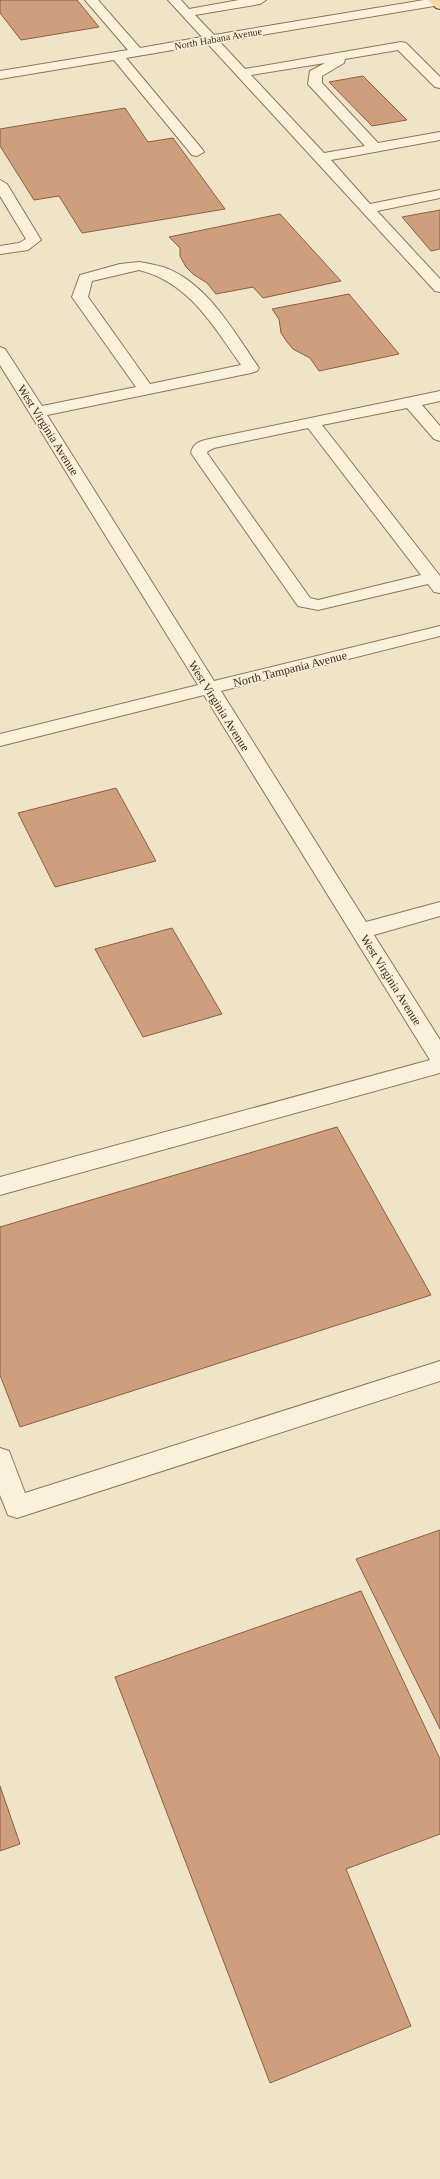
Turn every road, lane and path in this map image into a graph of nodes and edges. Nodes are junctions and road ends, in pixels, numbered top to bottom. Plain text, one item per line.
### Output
1 (91, 0) edge
2 (174, 0) edge
3 (260, 0) edge
4 (437, 1) edge
5 (186, 13) junction
6 (211, 39) junction
7 (136, 51) junction
8 (352, 54) junction
9 (117, 55) junction
10 (243, 73) junction
11 (0, 75) edge
12 (440, 84) edge
13 (440, 136) edge
14 (375, 148) junction
15 (197, 152) dead end
16 (321, 158) junction
17 (0, 184) edge
18 (440, 194) edge
19 (367, 209) junction
20 (0, 250) edge
21 (440, 288) edge
22 (0, 352) edge
23 (146, 390) junction
24 (440, 396) edge
25 (411, 402) junction
26 (37, 412) junction
27 (312, 423) junction
28 (440, 436) edge
29 (436, 583) edge
30 (440, 631) edge
31 (209, 689) junction
32 (0, 740) edge
33 (440, 909) edge
34 (361, 931) junction
35 (440, 1058) edge
36 (440, 1065) edge
37 (0, 1186) edge
38 (440, 1370) edge
39 (0, 1459) edge

1 - 7 street
2 - 5 street
3 - 5 street
4 - 6 street, North Habana Avenue
5 - 6 street
6 - 7 street, North Habana Avenue
6 - 10 street
7 - 9 street, North Habana Avenue
8 - 10 street
8 - 12 street
8 - 14 street
9 - 11 street, North Habana Avenue
9 - 15 street
10 - 16 street
13 - 14 street
14 - 16 street
16 - 19 street
17 - 20 street
18 - 19 street
19 - 21 street
22 - 26 street, West Virginia Avenue
23 - 23 street
23 - 26 street
24 - 25 street
25 - 27 street
25 - 28 street
26 - 31 street, West Virginia Avenue
27 - 29 street
27 - 29 street
30 - 31 street, North Tampania Avenue
31 - 32 street, North Tampania Avenue
31 - 34 street, West Virginia Avenue
33 - 34 street
34 - 35 street, West Virginia Avenue
36 - 37 street
38 - 39 street

